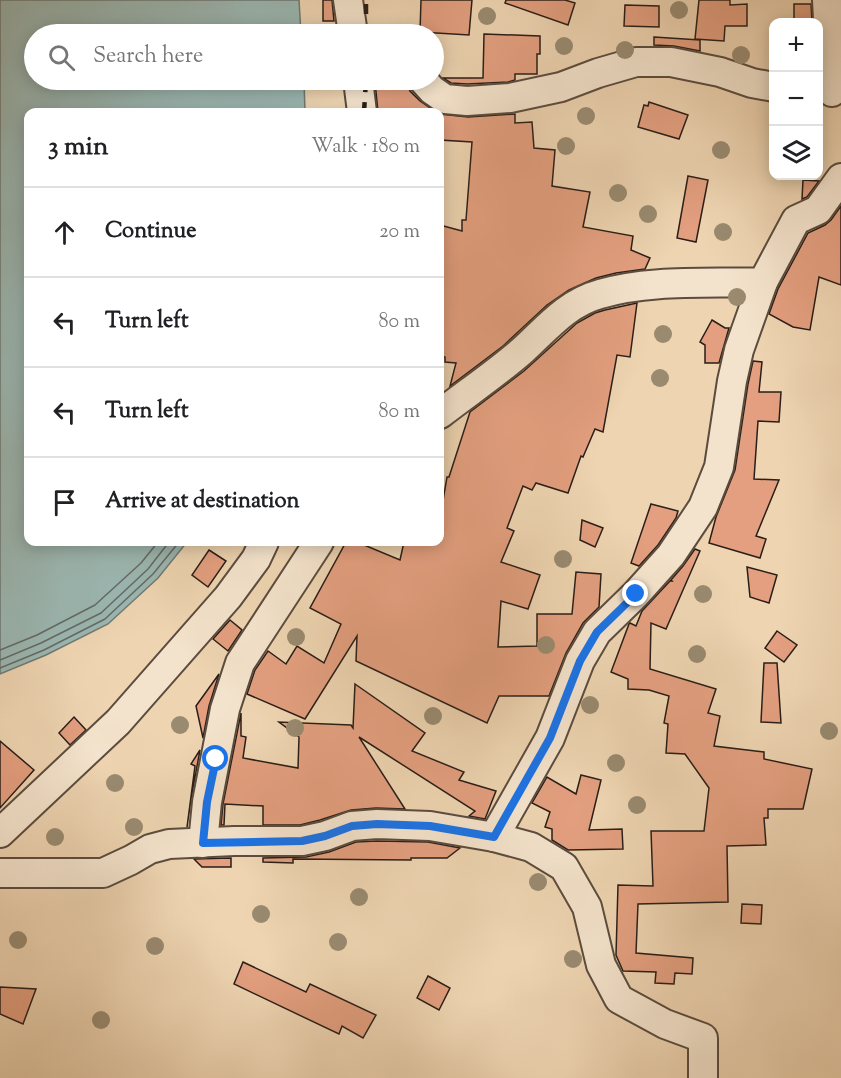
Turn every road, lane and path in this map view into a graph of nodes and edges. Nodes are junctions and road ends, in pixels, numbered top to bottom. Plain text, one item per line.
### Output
1 (348, 0) edge
2 (827, 0) edge
3 (352, 24) edge
4 (769, 86) edge
5 (359, 90) edge
6 (432, 90) edge
7 (830, 93) edge
8 (362, 108) edge
9 (841, 178) edge
10 (763, 282) junction
11 (444, 411) edge
12 (262, 546) edge
13 (316, 546) edge
14 (0, 833) edge
15 (494, 837) junction
16 (203, 843) junction
17 (0, 873) edge
18 (703, 1078) edge

1 - 3 street
2 - 7 street
4 - 6 street
5 - 8 street
9 - 10 street
10 - 11 street
10 - 15 street
12 - 14 street
13 - 16 street
15 - 16 street
15 - 18 street
16 - 17 street

